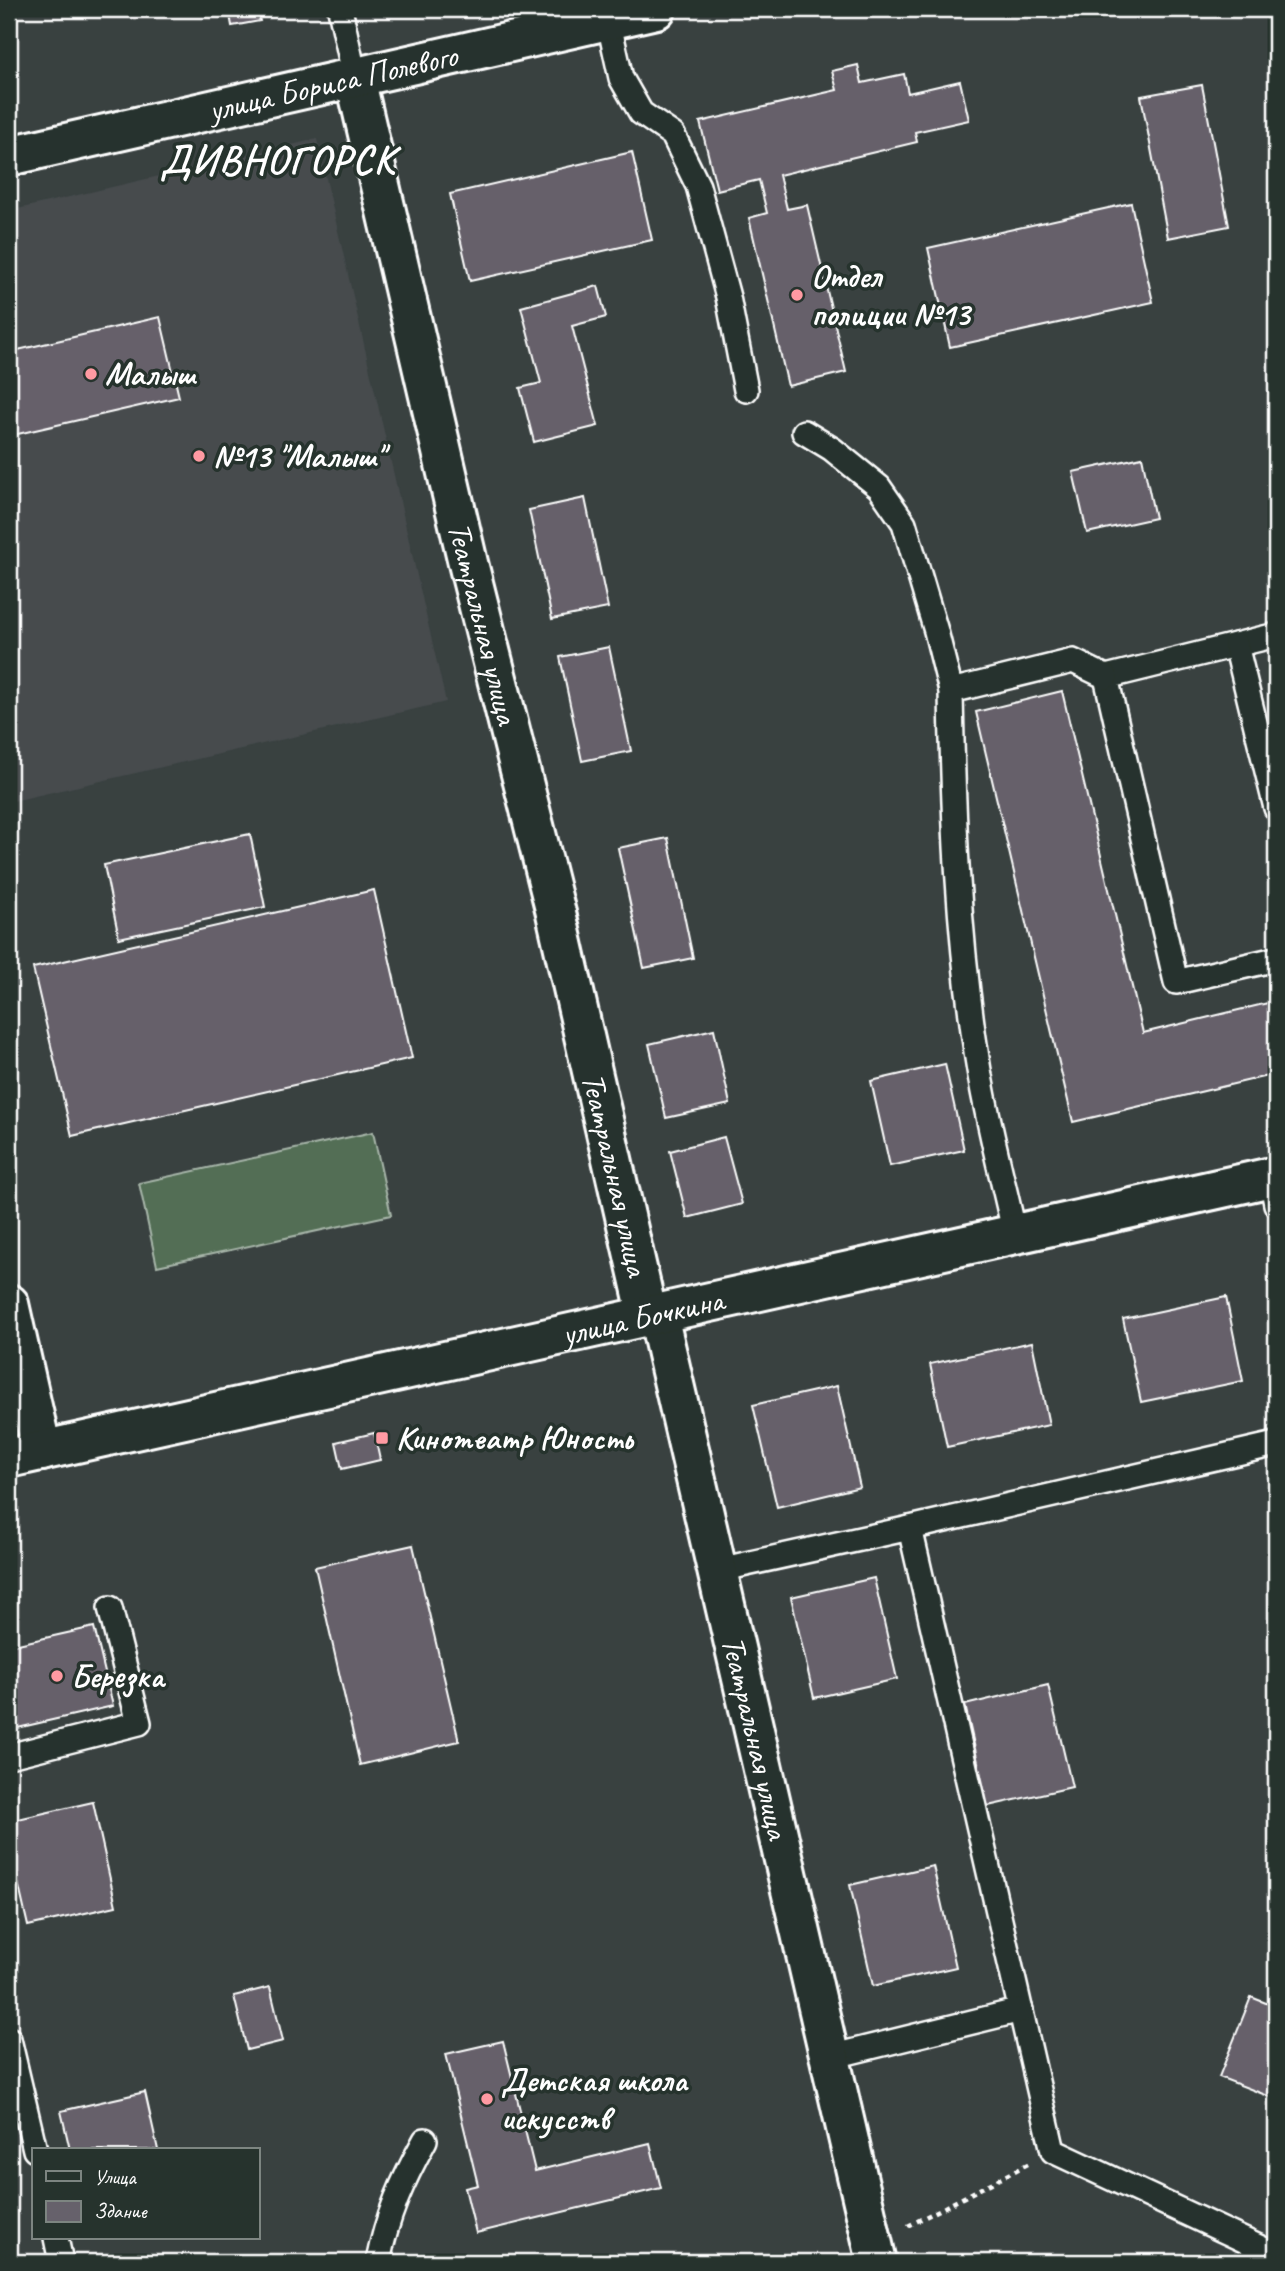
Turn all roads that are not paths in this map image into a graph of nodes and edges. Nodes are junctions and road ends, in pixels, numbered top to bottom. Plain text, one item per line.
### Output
1 (340, 9) edge
2 (656, 9) edge
3 (608, 19) junction
4 (355, 78) junction
5 (9, 156) edge
6 (746, 390) dead end
7 (804, 432) dead end
8 (1276, 635) edge
9 (1236, 645) junction
10 (1106, 677) junction
11 (951, 691) junction
12 (1276, 808) edge
13 (1276, 959) edge
14 (1274, 1186) edge
15 (1015, 1235) junction
16 (9, 1304) edge
17 (653, 1316) junction
18 (1276, 1444) edge
19 (25, 1454) edge
20 (910, 1528) junction
21 (719, 1570) junction
22 (110, 1608) dead end
23 (9, 1756) edge
24 (1021, 2010) junction
25 (9, 2039) edge
26 (831, 2057) junction
27 (425, 2140) dead end
28 (35, 2148) edge
29 (56, 2240) edge
30 (875, 2253) edge
31 (1276, 2255) edge
32 (61, 2262) edge
33 (378, 2262) edge

1 - 4 lane
2 - 3 street, улица Бориса Полевого
3 - 4 street, улица Бориса Полевого
3 - 6 lane
4 - 5 street, улица Бориса Полевого
4 - 17 street, Театральная улица
7 - 11 lane
8 - 9 lane
9 - 10 lane
9 - 12 lane
10 - 11 lane
10 - 13 lane
11 - 15 lane
14 - 15 street, улица Бочкина
15 - 17 street, улица Бочкина
16 - 19 street
17 - 19 street, улица Бочкина
17 - 21 street, Театральная улица
18 - 20 lane
20 - 21 lane
20 - 24 lane
21 - 26 street, Театральная улица
22 - 23 lane
24 - 26 lane
24 - 31 lane
25 - 28 lane
26 - 30 street, Театральная улица
27 - 33 lane
29 - 32 lane

